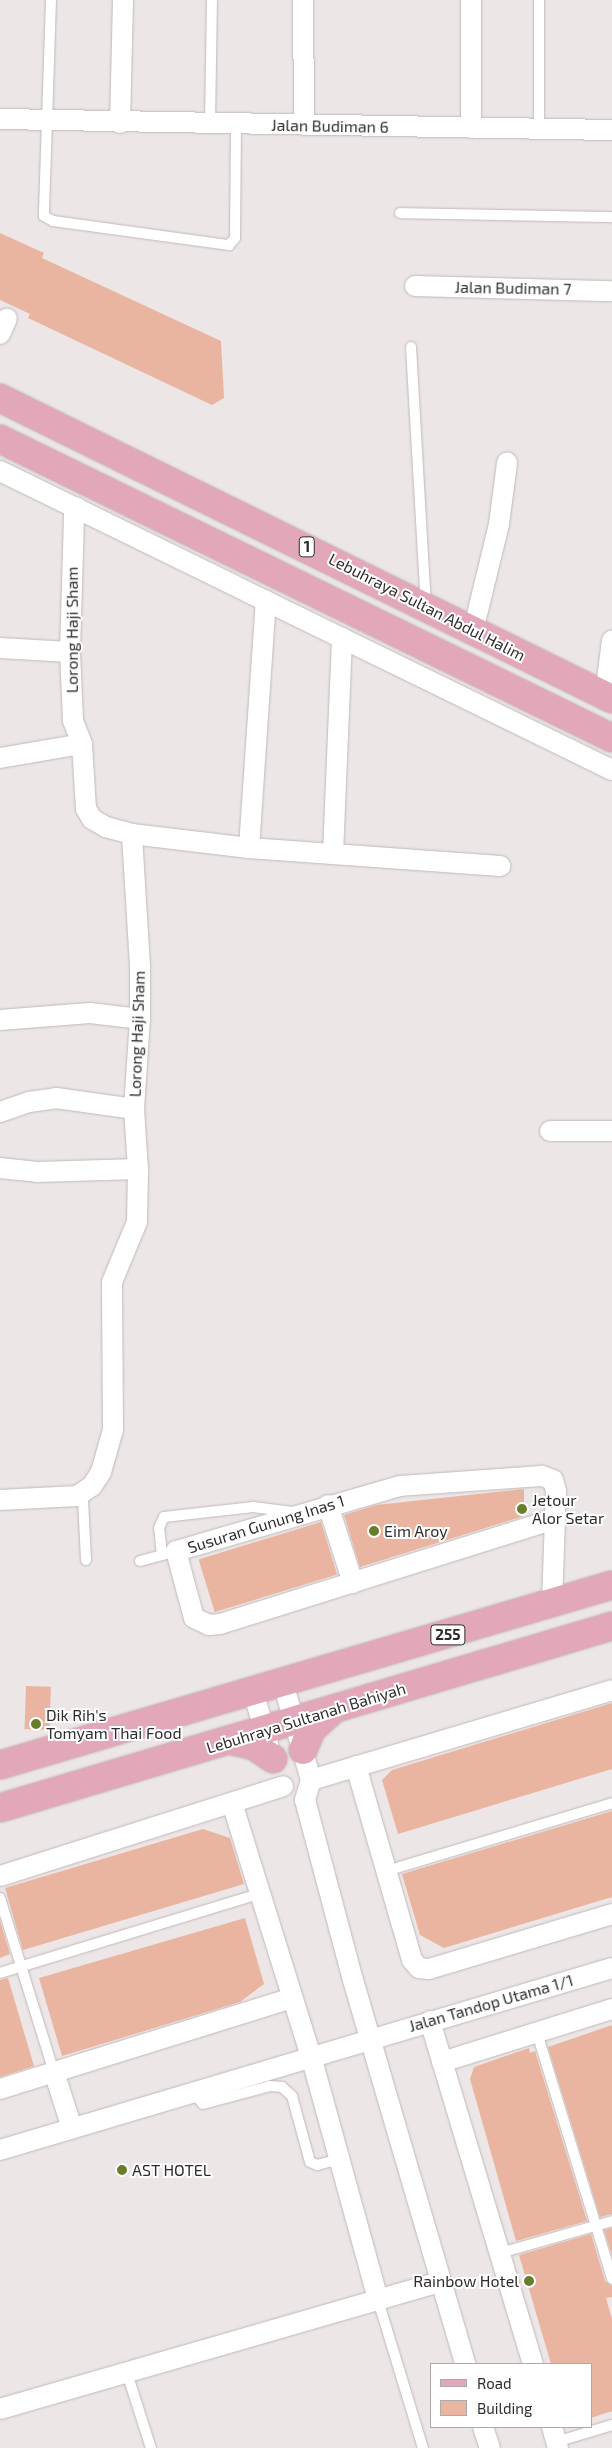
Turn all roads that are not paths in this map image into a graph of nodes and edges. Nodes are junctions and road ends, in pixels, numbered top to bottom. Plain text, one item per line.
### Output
1 (51, 0) edge
2 (123, 0) edge
3 (212, 0) edge
4 (303, 0) edge
5 (471, 0) edge
6 (539, 0) edge
7 (0, 119) edge
8 (48, 122) junction
9 (120, 123) junction
10 (210, 124) junction
11 (236, 124) junction
12 (304, 126) junction
13 (471, 128) junction
14 (539, 129) junction
15 (612, 130) edge
16 (400, 213) dead end
17 (612, 217) edge
18 (415, 286) dead end
19 (612, 291) edge
20 (411, 347) dead end
21 (0, 398) edge
22 (0, 440) edge
23 (507, 464) dead end
24 (0, 471) edge
25 (78, 508) junction
26 (266, 601) junction
27 (426, 607) junction
28 (473, 631) junction
29 (342, 638) junction
30 (612, 640) edge
31 (0, 648) edge
32 (70, 652) junction
33 (608, 697) edge
34 (612, 738) edge
35 (82, 744) junction
36 (0, 758) edge
37 (612, 770) edge
38 (132, 834) junction
39 (249, 848) junction
40 (334, 854) junction
41 (500, 866) dead end
42 (140, 1019) junction
43 (0, 1020) edge
44 (134, 1109) junction
45 (0, 1112) edge
46 (550, 1131) dead end
47 (612, 1131) edge
48 (0, 1168) edge
49 (138, 1169) junction
50 (79, 1494) junction
51 (0, 1500) edge
52 (328, 1505) junction
53 (300, 1513) junction
54 (555, 1519) junction
55 (169, 1553) junction
56 (86, 1560) dead end
57 (140, 1561) dead end
58 (353, 1583) junction
59 (612, 1585) edge
60 (552, 1604) junction
61 (612, 1626) edge
62 (283, 1683) junction
63 (612, 1690) edge
64 (253, 1691) junction
65 (338, 1708) junction
66 (296, 1720) junction
67 (264, 1731) junction
68 (233, 1740) junction
69 (304, 1750) junction
70 (273, 1759) junction
71 (0, 1765) edge
72 (356, 1766) junction
73 (311, 1780) junction
74 (283, 1786) junction
75 (305, 1800) junction
76 (232, 1802) junction
77 (612, 1802) edge
78 (0, 1808) edge
79 (386, 1871) junction
80 (0, 1876) edge
81 (261, 1893) junction
82 (0, 1898) edge
83 (612, 1914) edge
84 (23, 1966) junction
85 (612, 1968) edge
86 (0, 1973) edge
87 (292, 1998) junction
88 (612, 2009) edge
89 (430, 2021) junction
90 (537, 2033) junction
91 (371, 2038) junction
92 (311, 2056) junction
93 (442, 2062) junction
94 (54, 2072) junction
95 (0, 2089) edge
96 (194, 2093) junction
97 (72, 2128) junction
98 (0, 2150) edge
99 (339, 2159) junction
100 (612, 2220) edge
101 (596, 2225) junction
102 (500, 2253) junction
103 (612, 2279) edge
104 (440, 2282) junction
105 (378, 2300) junction
106 (465, 2363) edge
107 (533, 2363) edge
108 (127, 2373) junction
109 (0, 2409) edge
110 (612, 2425) edge
111 (483, 2428) edge
112 (556, 2439) edge
113 (150, 2448) edge
114 (423, 2448) edge
115 (490, 2448) edge

1 - 8 lane
2 - 9 street
3 - 10 lane
4 - 12 street
5 - 13 street
6 - 14 lane
7 - 8 street, Jalan Budiman 6
8 - 9 street, Jalan Budiman 6
8 - 11 lane
9 - 10 street, Jalan Budiman 6
10 - 11 street, Jalan Budiman 6
11 - 12 street, Jalan Budiman 6
12 - 13 street, Jalan Budiman 6
13 - 14 street, Jalan Budiman 6
14 - 15 street, Jalan Budiman 6
16 - 17 lane
18 - 19 street, Jalan Budiman 7
20 - 27 lane
21 - 27 main road, Lebuhraya Sultan Abdul Halim / 1
22 - 34 main road, 1
23 - 28 street
24 - 25 street
25 - 26 street
25 - 32 street, Lorong Haji Sham
26 - 29 street
26 - 39 street
27 - 28 main road, Lebuhraya Sultan Abdul Halim / 1
28 - 33 main road, Lebuhraya Sultan Abdul Halim / 1
29 - 37 street
29 - 40 street
30 - 33 street
31 - 32 street
32 - 35 street, Lorong Haji Sham
35 - 36 street
35 - 38 street, Lorong Haji Sham
38 - 39 street
38 - 42 street, Lorong Haji Sham
39 - 40 street
40 - 41 street
42 - 43 street
42 - 44 street, Lorong Haji Sham
44 - 45 street
44 - 49 street, Lorong Haji Sham
46 - 47 street
48 - 49 street
49 - 50 street, Lorong Haji Sham
50 - 51 street
50 - 56 lane
52 - 53 street, Susuran Gunung Inas 1
52 - 54 street, Susuran Gunung Inas 1
52 - 58 street
53 - 55 street, Susuran Gunung Inas 1
53 - 55 lane
54 - 58 street, Susuran Gunung Inas 1
54 - 60 street
55 - 57 lane
55 - 58 street, Susuran Gunung Inas 1
59 - 60 main road, 255
60 - 62 main road, 255
61 - 65 main road, Lebuhraya Sultanah Bahiyah / 255
62 - 64 main road, 255
62 - 66 street
63 - 72 street
64 - 67 street
64 - 71 main road, 255
65 - 66 main road, Lebuhraya Sultanah Bahiyah / 255
65 - 69 main road
66 - 67 main road, Lebuhraya Sultanah Bahiyah / 255
66 - 69 street
67 - 68 main road, Lebuhraya Sultanah Bahiyah / 255
67 - 70 street
68 - 70 main road
68 - 78 main road, Lebuhraya Sultanah Bahiyah / 255
69 - 73 street
70 - 74 street
72 - 73 street
72 - 79 street
73 - 75 street
74 - 75 street
74 - 76 street
75 - 91 street
76 - 80 street
76 - 81 street
77 - 79 lane
79 - 83 street
81 - 84 lane
81 - 87 street
82 - 84 lane
84 - 86 lane
84 - 94 lane
85 - 89 street, Jalan Tandop Utama 1/1
87 - 92 street
87 - 94 street
88 - 90 street
89 - 91 street, Jalan Tandop Utama 1/1
89 - 93 street
90 - 93 street
90 - 101 lane
91 - 92 street, Jalan Tandop Utama 1/1
91 - 104 street
92 - 96 street, Jalan Tandop Utama 1/1
92 - 99 street
93 - 102 street
94 - 95 street
94 - 97 street
96 - 97 street, Jalan Tandop Utama 1/1
96 - 99 lane
97 - 98 street, Jalan Tandop Utama 1/1
99 - 105 street
100 - 101 lane
101 - 102 lane
101 - 103 lane
102 - 107 street
104 - 105 street
104 - 106 street
105 - 108 street
105 - 114 lane
108 - 109 street
108 - 113 lane
110 - 112 lane
111 - 115 street

